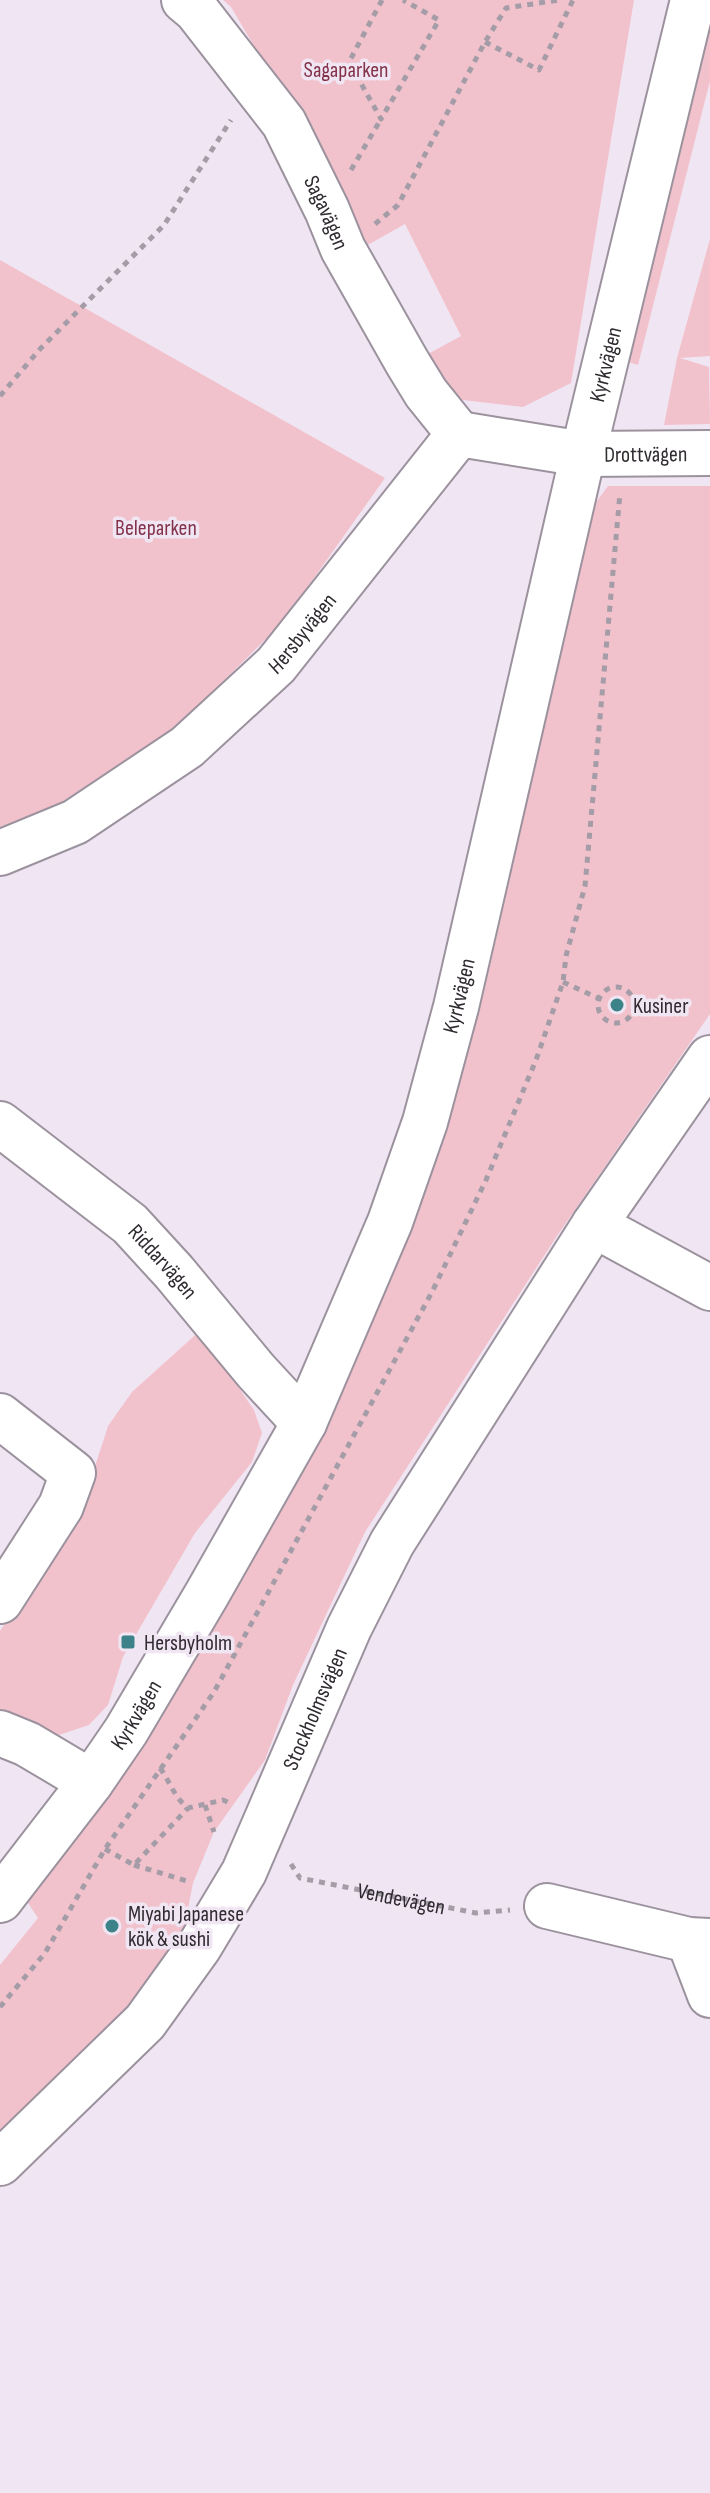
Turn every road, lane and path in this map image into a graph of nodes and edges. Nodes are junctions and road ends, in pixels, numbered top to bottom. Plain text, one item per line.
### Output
1 (184, 0) edge
2 (382, 0) edge
3 (403, 0) edge
4 (559, 0) edge
5 (573, 0) edge
6 (693, 0) edge
7 (485, 42) junction
8 (255, 87) junction
9 (381, 119) junction
10 (327, 210) junction
11 (343, 249) junction
12 (0, 396) edge
13 (459, 434) junction
14 (710, 453) edge
15 (583, 454) junction
16 (619, 498) dead end
17 (0, 853) edge
18 (563, 982) junction
19 (598, 998) junction
20 (710, 1058) edge
21 (0, 1124) edge
22 (594, 1225) junction
23 (710, 1288) edge
24 (0, 1416) edge
25 (304, 1423) junction
26 (0, 1601) edge
27 (0, 1733) edge
28 (160, 1768) junction
29 (91, 1782) junction
30 (205, 1805) junction
31 (188, 1808) junction
32 (267, 1819) junction
33 (214, 1832) dead end
34 (105, 1849) junction
35 (134, 1865) junction
36 (193, 1883) dead end
37 (0, 1900) edge
38 (547, 1906) joint
39 (699, 1940) edge
40 (710, 1995) edge
41 (0, 2007) edge
42 (0, 2163) edge

1 - 8 street, Sagavägen
2 - 9 path
3 - 9 path
4 - 7 path
5 - 7 path
6 - 15 street, Kyrkvägen
7 - 11 path
8 - 10 street, Sagavägen
8 - 12 path
9 - 10 path
10 - 11 street, Sagavägen
11 - 13 street, Sagavägen
13 - 15 street
13 - 17 street, Hersbyvägen
14 - 15 street, Drottvägen
15 - 25 street, Kyrkvägen
16 - 18 path
18 - 19 path
18 - 28 path
19 - 19 path
20 - 22 street, Stockholmsvägen
21 - 25 street, Riddarvägen
22 - 23 street
22 - 32 street, Stockholmsvägen
24 - 26 street
25 - 29 street, Kyrkvägen
27 - 29 street
28 - 31 path
28 - 34 path
29 - 37 street, Kyrkvägen
30 - 31 path
30 - 32 path
30 - 33 path
31 - 35 path
32 - 38 path, Vendevägen
32 - 42 street, Stockholmsvägen
34 - 35 path
34 - 41 path
35 - 36 path
38 - 39 street
39 - 40 street

